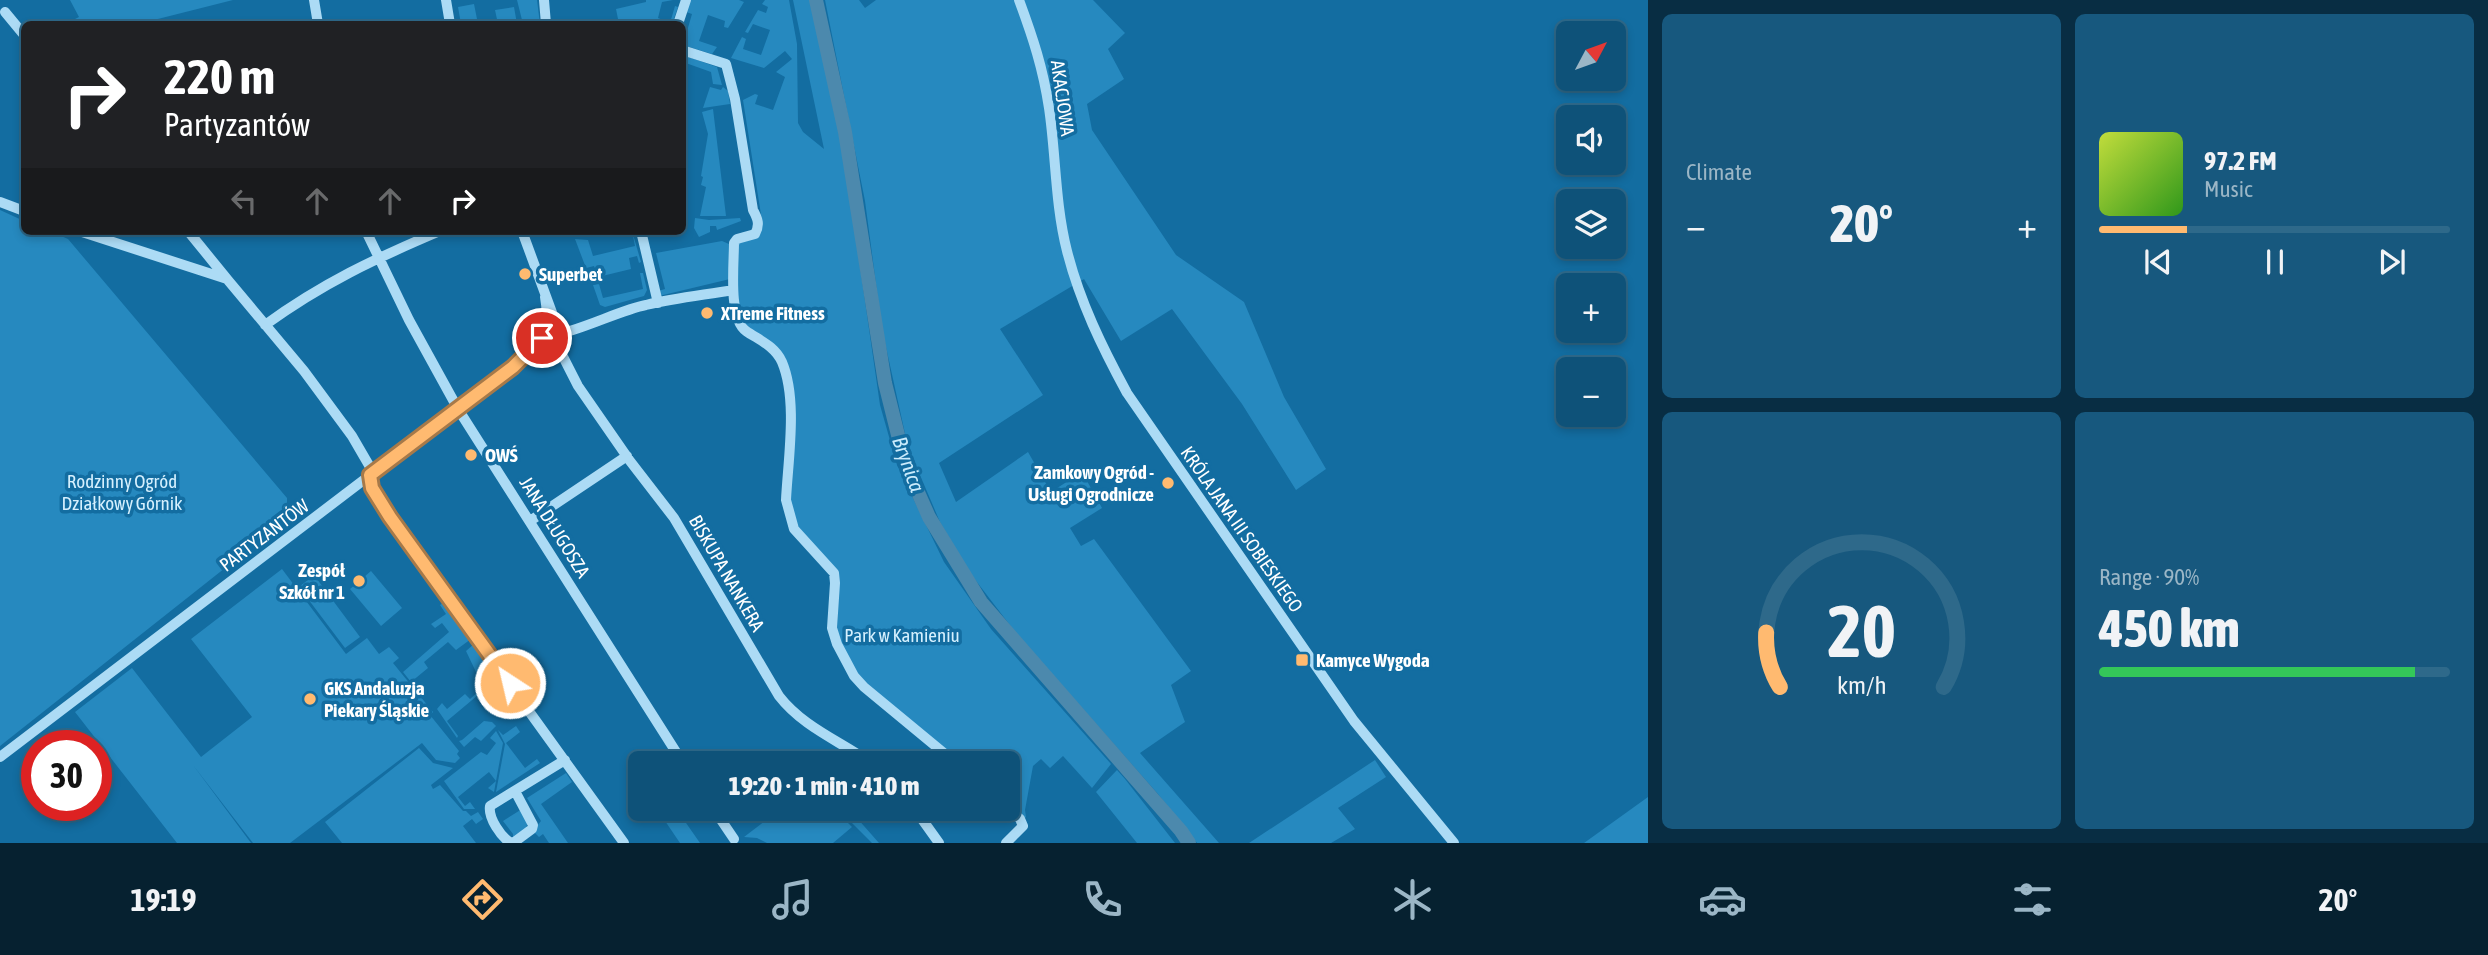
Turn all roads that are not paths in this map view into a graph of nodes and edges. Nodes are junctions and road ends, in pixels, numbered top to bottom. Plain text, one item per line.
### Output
1 (314, 0) edge
2 (446, 0) edge
3 (544, 0) edge
4 (686, 0) edge
5 (1019, 0) edge
6 (5, 12) dead end
7 (318, 21) edge
8 (450, 21) edge
9 (546, 21) edge
10 (679, 21) edge
11 (21, 31) edge
12 (686, 51) edge
13 (0, 202) edge
14 (1058, 204) joint
15 (21, 210) edge
16 (91, 235) edge
17 (191, 235) edge
18 (368, 235) edge
19 (431, 235) edge
20 (523, 235) edge
21 (641, 235) edge
22 (379, 257) junction
23 (227, 279) junction
24 (733, 290) junction
25 (545, 297) junction
26 (658, 303) junction
27 (265, 325) junction
28 (552, 334) junction
29 (527, 355) junction
30 (557, 358) junction
31 (572, 375) junction
32 (458, 409) junction
33 (627, 456) junction
34 (370, 475) junction
35 (530, 521) junction
36 (675, 751) edge
37 (852, 751) edge
38 (942, 751) edge
39 (0, 757) edge
40 (565, 760) junction
41 (515, 791) junction
42 (1020, 819) edge
43 (722, 821) edge
44 (923, 821) edge
45 (734, 839) dead end
46 (512, 843) edge
47 (624, 843) edge
48 (939, 843) edge
49 (1006, 843) edge
50 (1454, 843) edge

1 - 7 street
2 - 8 street
3 - 9 street
4 - 10 street
5 - 14 street, AKACJOWA
6 - 11 street
12 - 24 street
13 - 15 street
14 - 50 street, KRÓLA JANA III SOBIESKIEGO
16 - 23 street
17 - 23 street
18 - 22 street, JANA DŁUGOSZA
19 - 22 street
20 - 25 street
21 - 26 street
22 - 27 street
22 - 32 street, JANA DŁUGOSZA
23 - 27 street
24 - 26 street
24 - 38 street
25 - 28 street
25 - 28 street
26 - 28 street
27 - 34 street
28 - 29 street, PARTYZANTÓW
28 - 30 street, BISKUPA NANKERA
28 - 31 street, BISKUPA NANKERA
29 - 30 street
29 - 32 street, PARTYZANTÓW
30 - 31 street, BISKUPA NANKERA
31 - 33 street, BISKUPA NANKERA
32 - 34 street, PARTYZANTÓW
32 - 35 street, JANA DŁUGOSZA
33 - 35 street
33 - 37 street, BISKUPA NANKERA
34 - 39 street, PARTYZANTÓW
34 - 40 street
35 - 36 street, JANA DŁUGOSZA
40 - 41 street
40 - 47 street
41 - 46 street
41 - 46 street
42 - 49 street
43 - 45 street
44 - 48 street

